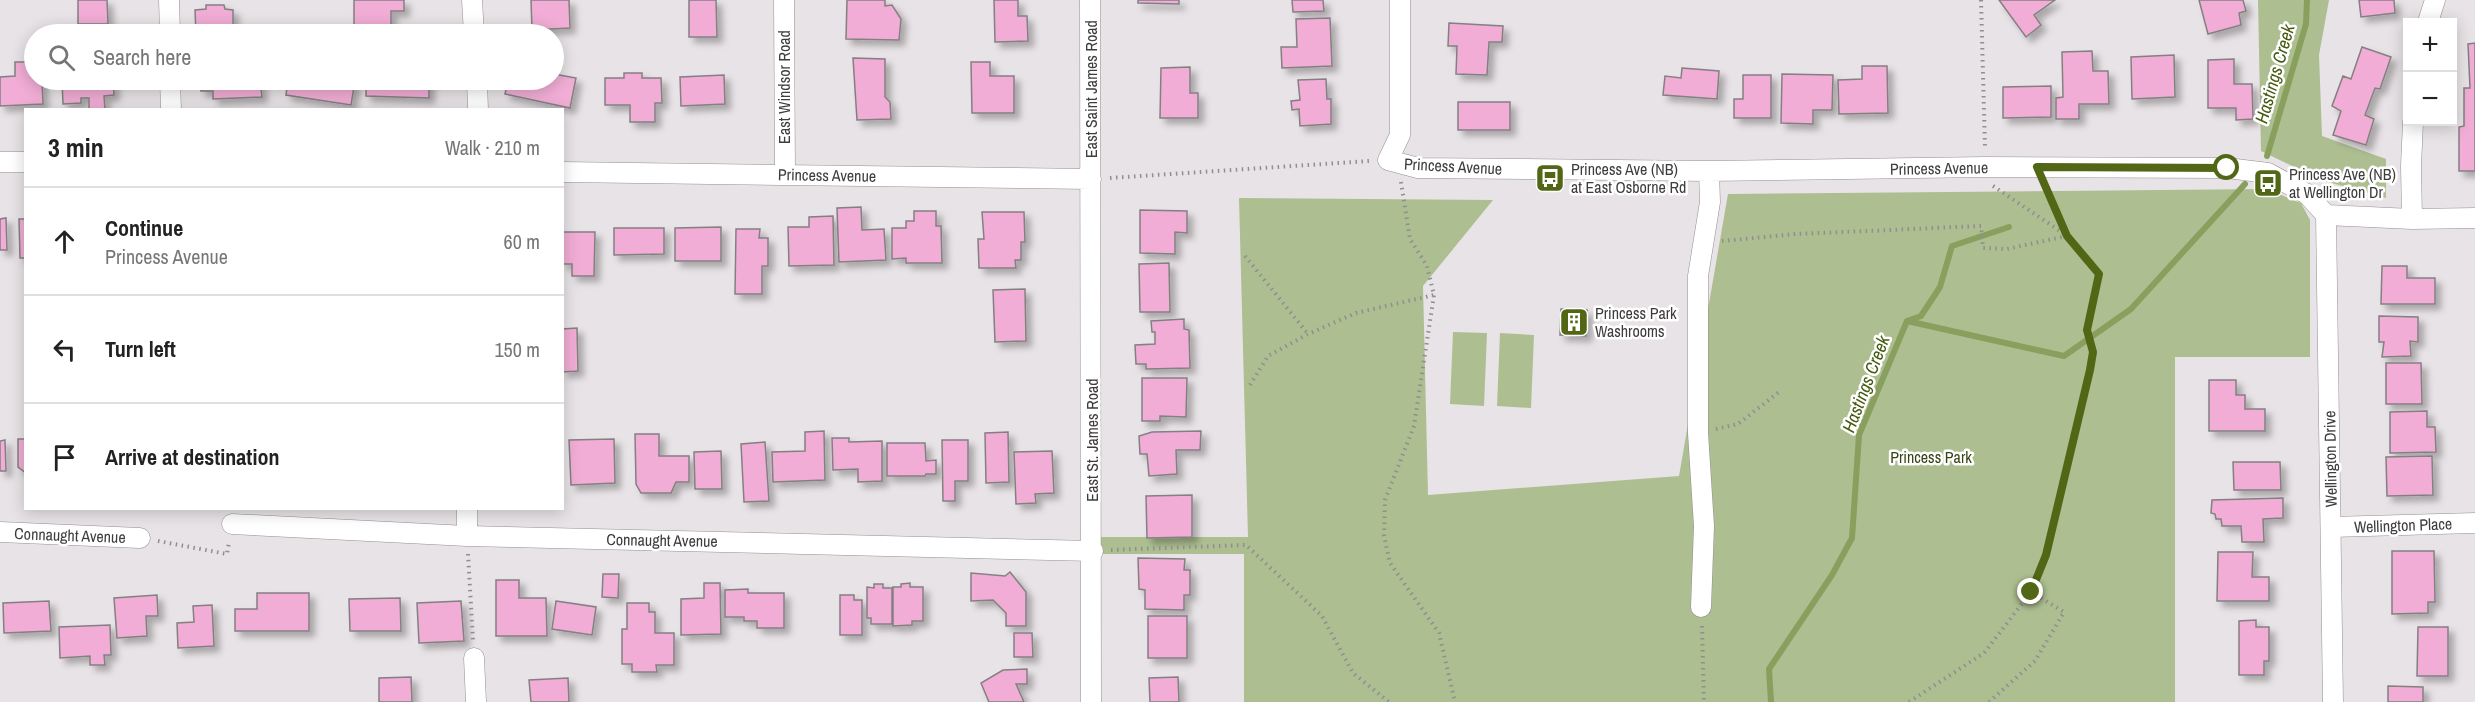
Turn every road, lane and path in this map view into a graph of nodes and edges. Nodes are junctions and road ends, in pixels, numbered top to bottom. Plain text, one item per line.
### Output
1 (169, 0) edge
2 (472, 0) edge
3 (784, 0) edge
4 (1090, 0) edge
5 (1400, 0) edge
6 (1982, 0) edge
7 (2435, 0) edge
8 (2429, 18) edge
9 (170, 24) edge
10 (473, 24) edge
11 (170, 90) edge
12 (477, 90) edge
13 (171, 108) edge
14 (478, 108) edge
15 (2414, 126) edge
16 (0, 162) edge
17 (24, 162) edge
18 (1393, 162) junction
19 (1986, 167) junction
20 (2037, 167) junction
21 (1709, 171) junction
22 (564, 172) edge
23 (785, 174) junction
24 (1091, 179) junction
25 (2326, 215) junction
26 (2475, 218) edge
27 (2412, 219) junction
28 (2067, 236) junction
29 (1704, 243) junction
30 (1245, 256) dead end
31 (1434, 296) junction
32 (1308, 334) junction
33 (1250, 385) dead end
34 (1779, 392) dead end
35 (1698, 433) junction
36 (467, 510) edge
37 (2475, 523) edge
38 (232, 524) dead end
39 (2331, 527) junction
40 (0, 532) edge
41 (467, 536) junction
42 (140, 538) joint
43 (1093, 550) junction
44 (227, 554) dead end
45 (2031, 592) junction
46 (1701, 607) joint
47 (474, 658) joint
48 (476, 702) edge
49 (1091, 702) edge
50 (1389, 702) edge
51 (1455, 702) edge
52 (1704, 702) edge
53 (1910, 702) edge
54 (1989, 702) edge
55 (2333, 702) edge

1 - 9 street
2 - 10 street
3 - 23 street, East Windsor Road
4 - 24 street, East Saint James Road
5 - 18 street
6 - 19 path
7 - 8 street
11 - 13 street
12 - 14 street
15 - 27 street
16 - 17 street
18 - 21 street, Princess Avenue
18 - 24 path
18 - 31 path
19 - 20 street, Princess Avenue
19 - 21 street, Princess Avenue
19 - 28 path
20 - 25 street, Princess Avenue
20 - 28 path
21 - 29 street
22 - 23 street, Princess Avenue
23 - 24 street, Princess Avenue
24 - 43 street, East St. James Road
25 - 27 street
25 - 39 street, Wellington Drive
26 - 27 street
28 - 29 path
28 - 45 path
29 - 35 street
30 - 32 path
31 - 32 path
31 - 51 path
32 - 33 path
34 - 35 path
35 - 46 street
36 - 41 street
37 - 39 street, Wellington Place
38 - 41 street, Connaught Avenue
39 - 55 street, Wellington Drive
40 - 42 street, Connaught Avenue
41 - 43 street, Connaught Avenue
41 - 47 path
42 - 44 path
43 - 49 street, East St. James Road
43 - 50 path
45 - 53 path
45 - 54 path
46 - 52 path
47 - 48 street

